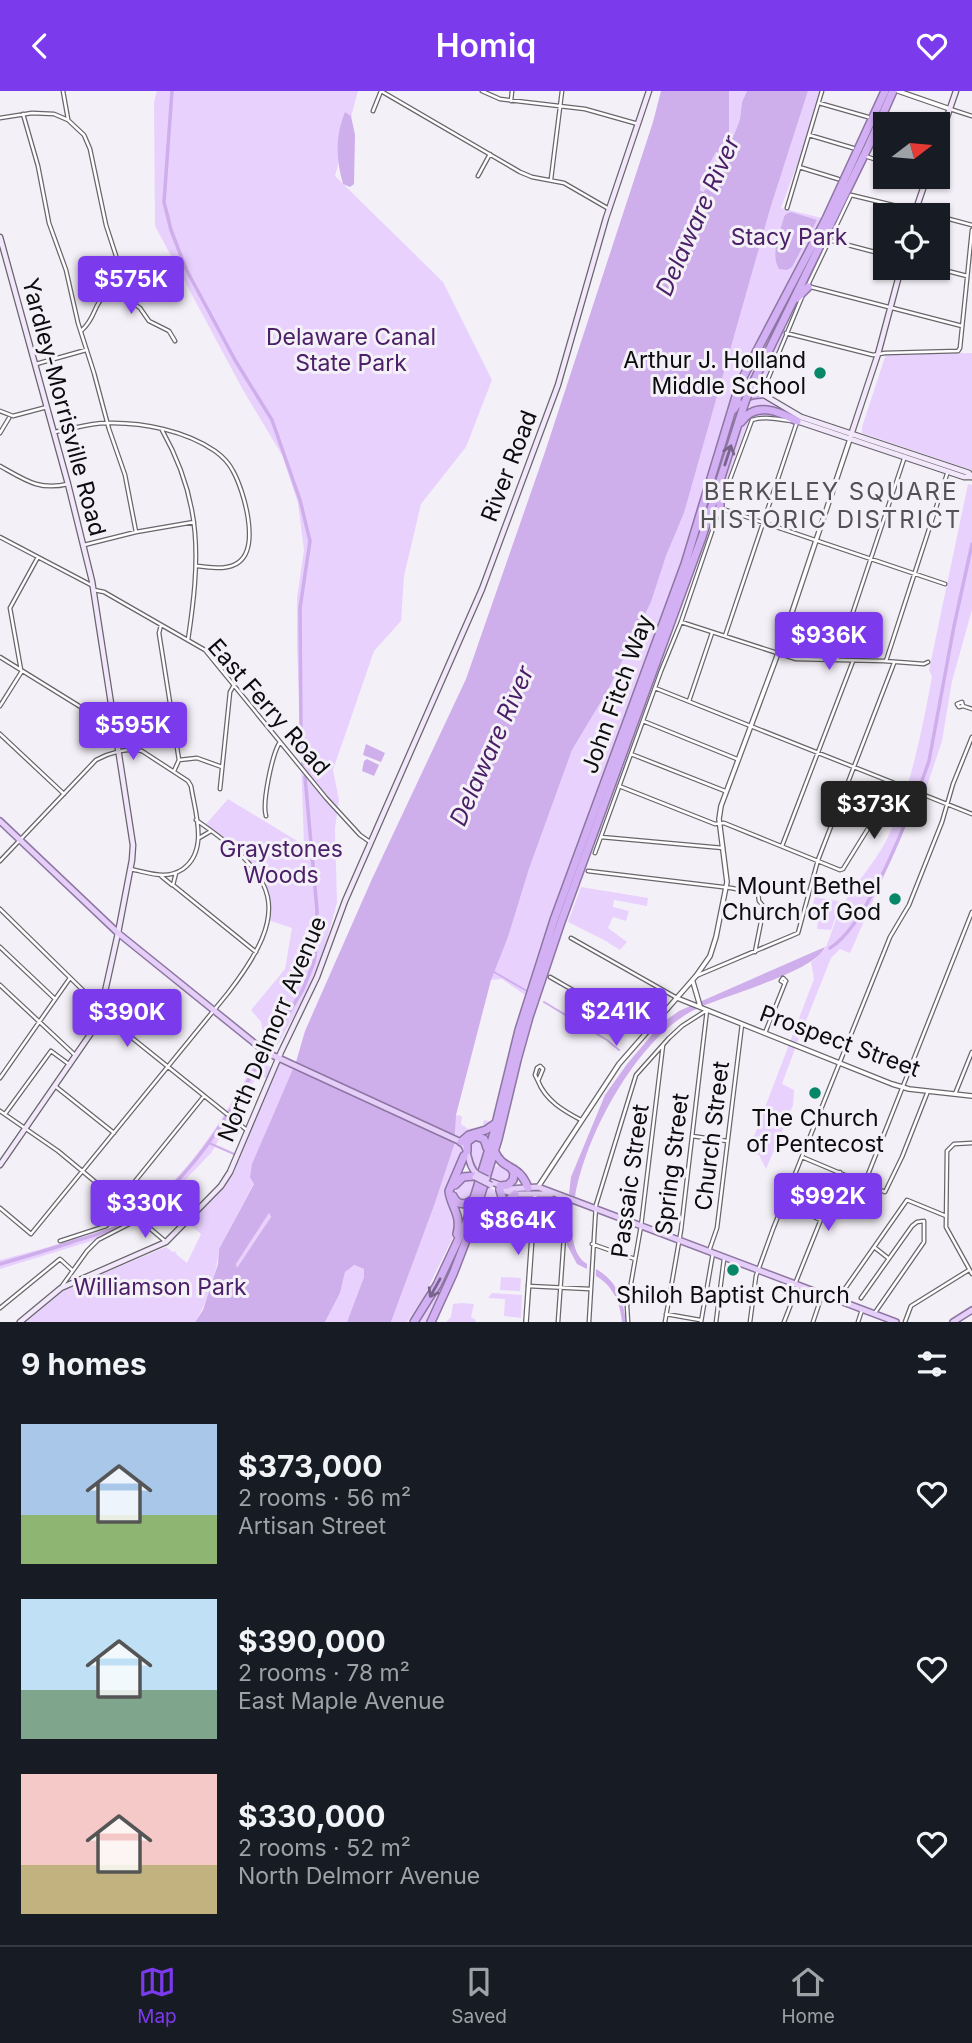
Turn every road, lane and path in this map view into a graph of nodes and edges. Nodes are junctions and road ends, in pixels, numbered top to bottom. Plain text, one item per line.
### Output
1 (62, 91) edge
2 (381, 91) edge
3 (482, 91) edge
4 (512, 91) edge
5 (562, 91) edge
6 (649, 91) edge
7 (822, 91) edge
8 (885, 91) edge
9 (893, 91) edge
10 (898, 91) edge
11 (956, 92) edge
12 (511, 101) junction
13 (819, 103) junction
14 (561, 106) junction
15 (950, 109) junction
16 (373, 111) dead end
17 (949, 112) edge
18 (23, 114) junction
19 (972, 116) edge
20 (869, 117) dead end
21 (0, 118) edge
22 (68, 120) junction
23 (639, 124) junction
24 (809, 135) junction
25 (853, 148) dead end
26 (490, 154) junction
27 (868, 157) dead end
28 (873, 159) edge
29 (799, 167) junction
30 (478, 176) dead end
31 (551, 179) junction
32 (838, 179) dead end
33 (879, 203) edge
34 (787, 208) dead end
35 (609, 209) junction
36 (950, 220) edge
37 (972, 225) edge
38 (972, 230) edge
39 (0, 240) edge
40 (829, 240) junction
41 (873, 252) edge
42 (950, 272) edge
43 (967, 276) junction
44 (898, 280) edge
45 (808, 287) junction
46 (123, 290) junction
47 (891, 308) junction
48 (783, 319) junction
49 (962, 326) junction
50 (82, 330) junction
51 (786, 334) junction
52 (176, 341) dead end
53 (88, 349) junction
54 (878, 354) junction
55 (36, 364) junction
56 (762, 394) junction
57 (47, 407) junction
58 (0, 411) edge
59 (9, 416) junction
60 (797, 421) junction
61 (107, 423) junction
62 (162, 429) junction
63 (737, 429) junction
64 (54, 432) junction
65 (0, 433) edge
66 (851, 437) junction
67 (721, 444) junction
68 (905, 455) junction
69 (0, 466) edge
70 (948, 469) joint
71 (720, 481) junction
72 (68, 484) junction
73 (720, 508) junction
74 (194, 521) junction
75 (763, 523) junction
76 (136, 532) junction
77 (0, 537) edge
78 (816, 541) junction
79 (84, 545) junction
80 (38, 557) junction
81 (870, 559) junction
82 (197, 566) junction
83 (913, 573) junction
84 (945, 584) dead end
85 (94, 588) junction
86 (681, 622) junction
87 (161, 625) junction
88 (712, 633) junction
89 (724, 636) junction
90 (188, 640) junction
91 (778, 654) junction
92 (0, 657) edge
93 (837, 660) junction
94 (853, 661) junction
95 (886, 661) junction
96 (928, 662) dead end
97 (894, 663) junction
98 (22, 670) junction
99 (234, 685) junction
100 (655, 688) junction
101 (689, 701) junction
102 (0, 706) edge
103 (963, 706) dead end
104 (648, 707) joint
105 (972, 709) edge
106 (639, 721) junction
107 (752, 726) junction
108 (116, 729) junction
109 (0, 734) edge
110 (972, 737) edge
111 (280, 743) junction
112 (119, 752) junction
113 (818, 753) junction
114 (631, 754) junction
115 (738, 759) junction
116 (179, 760) junction
117 (222, 767) junction
118 (854, 767) junction
119 (174, 771) junction
120 (887, 781) junction
121 (619, 786) junction
122 (220, 789) dead end
123 (726, 791) junction
124 (64, 794) junction
125 (948, 804) junction
126 (972, 814) edge
127 (266, 816) dead end
128 (196, 820) junction
129 (0, 821) edge
130 (719, 823) junction
131 (212, 831) junction
132 (199, 838) junction
133 (600, 839) junction
134 (20, 840) junction
135 (370, 842) junction
136 (782, 846) junction
137 (723, 848) junction
138 (591, 853) junction
139 (818, 860) junction
140 (0, 861) edge
141 (130, 869) junction
142 (588, 871) dead end
143 (176, 873) junction
144 (158, 875) junction
145 (173, 885) junction
146 (726, 888) junction
147 (350, 889) joint
148 (0, 909) edge
149 (972, 912) edge
150 (118, 933) junction
151 (571, 938) dead end
152 (0, 947) edge
153 (256, 952) junction
154 (755, 952) junction
155 (703, 968) junction
156 (707, 972) junction
157 (550, 977) dead end
158 (70, 978) junction
159 (694, 978) junction
160 (785, 983) dead end
161 (1, 986) edge
162 (0, 992) edge
163 (677, 998) junction
164 (55, 999) junction
165 (701, 1007) junction
166 (707, 1010) junction
167 (102, 1011) junction
168 (214, 1011) junction
169 (39, 1022) junction
170 (742, 1024) junction
171 (646, 1032) junction
172 (765, 1033) junction
173 (663, 1043) junction
174 (972, 1053) edge
175 (76, 1056) junction
176 (276, 1056) junction
177 (839, 1063) junction
178 (70, 1065) junction
179 (168, 1067) junction
180 (0, 1078) edge
181 (538, 1081) dead end
182 (55, 1086) junction
183 (902, 1087) junction
184 (928, 1091) junction
185 (955, 1094) junction
186 (204, 1096) junction
187 (972, 1096) edge
188 (0, 1111) edge
189 (5, 1114) junction
190 (581, 1120) junction
191 (496, 1122) junction
192 (26, 1128) junction
193 (248, 1131) junction
194 (114, 1133) junction
195 (692, 1136) junction
196 (727, 1141) junction
197 (972, 1143) edge
198 (463, 1147) junction
199 (491, 1151) junction
200 (802, 1157) junction
201 (0, 1165) edge
202 (507, 1165) junction
203 (489, 1170) junction
204 (83, 1171) junction
205 (840, 1172) junction
206 (475, 1176) junction
207 (864, 1182) junction
208 (496, 1186) junction
209 (538, 1187) junction
210 (528, 1188) junction
211 (515, 1194) junction
212 (535, 1194) junction
213 (566, 1198) junction
214 (477, 1199) junction
215 (119, 1201) junction
216 (783, 1205) junction
217 (0, 1208) edge
218 (595, 1210) junction
219 (946, 1216) junction
220 (821, 1220) junction
221 (641, 1226) junction
222 (679, 1240) junction
223 (60, 1241) dead end
224 (467, 1241) junction
225 (166, 1242) junction
226 (592, 1244) junction
227 (874, 1247) junction
228 (452, 1252) junction
229 (717, 1254) junction
230 (889, 1258) junction
231 (636, 1259) junction
232 (72, 1270) junction
233 (758, 1270) junction
234 (969, 1270) junction
235 (972, 1274) edge
236 (797, 1285) junction
237 (528, 1286) junction
238 (561, 1287) junction
239 (61, 1289) junction
240 (590, 1289) junction
241 (822, 1294) junction
242 (861, 1298) dead end
243 (837, 1300) junction
244 (0, 1308) edge
245 (862, 1310) junction
246 (972, 1310) edge
247 (666, 1314) junction
248 (874, 1314) junction
249 (432, 1319) edge
250 (701, 1321) edge
251 (20, 1322) edge
252 (414, 1322) edge
253 (526, 1322) edge
254 (558, 1322) edge
255 (589, 1322) edge
256 (628, 1322) edge
257 (664, 1322) edge
258 (716, 1322) edge
259 (750, 1322) edge
260 (784, 1322) edge
261 (813, 1322) edge
262 (858, 1322) edge
263 (896, 1322) edge
264 (905, 1322) edge
265 (953, 1322) edge

1 - 22 street
2 - 16 street
2 - 26 street
3 - 12 street
4 - 12 street
5 - 14 street
6 - 23 main road, River Road
7 - 13 street
8 - 67 highway, John Fitch Way
9 - 48 highway, John Fitch Way
10 - 15 street
11 - 15 main road
12 - 14 street
13 - 20 street
13 - 24 street
14 - 23 street
14 - 31 street
15 - 17 main road
15 - 19 street
18 - 21 street
18 - 22 street
18 - 50 street
22 - 46 street
23 - 35 main road, River Road
24 - 25 street
24 - 29 street
26 - 30 street
26 - 31 street
27 - 28 street
29 - 32 street
29 - 34 street
31 - 35 street
33 - 40 street
35 - 135 main road, River Road
36 - 37 street
38 - 43 street
39 - 55 main road, Yardley-Morrisville Road
40 - 41 street
40 - 45 street
42 - 43 street
43 - 49 street
44 - 47 main road
45 - 47 street
45 - 48 highway
45 - 51 street
46 - 50 street
46 - 52 street
47 - 49 street
47 - 54 main road
48 - 63 highway, John Fitch Way, bridge
49 - 54 street
50 - 53 street
51 - 54 street
51 - 56 street
53 - 55 street
53 - 61 street
54 - 66 main road
55 - 57 main road, Yardley-Morrisville Road
56 - 66 main road
56 - 67 highway
57 - 59 street
57 - 64 main road, Yardley-Morrisville Road
58 - 59 street
59 - 65 street
60 - 63 highway
60 - 66 main road
60 - 73 street
60 - 75 street
61 - 62 street
61 - 64 street
61 - 76 street
62 - 74 street
62 - 82 street
71 -> 63 highway, John Fitch Way
64 - 72 main road, Yardley-Morrisville Road
66 - 68 main road
66 - 78 street
67 - 191 highway, John Fitch Way
68 - 70 main road
68 - 81 street
69 - 72 street
70 - 83 street
71 - 73 highway
71 - 106 highway, John Fitch Way
72 - 79 main road, Yardley-Morrisville Road
73 - 75 street
73 - 86 street
74 - 76 street
74 - 82 street
75 - 78 street
75 - 89 street
76 - 79 street
77 - 80 street, East Ferry Road
78 - 81 street
78 - 91 street
79 - 85 main road, Yardley-Morrisville Road
80 - 85 street, East Ferry Road
80 - 98 street
81 - 83 street
81 - 93 street
82 - 90 street
83 - 84 street
83 - 95 street
85 - 87 street, East Ferry Road
85 - 108 main road, Yardley-Morrisville Road
86 - 88 street
86 - 100 street
87 - 90 street, East Ferry Road
87 - 116 street
88 - 89 street
88 - 101 street
89 - 91 street
90 - 99 street, East Ferry Road
91 - 93 street
91 - 107 street
92 - 98 street
93 - 94 street
94 - 95 street
94 - 113 street
95 - 97 street
96 - 97 street
97 - 118 street
98 - 102 street
98 - 108 street
99 - 111 street, East Ferry Road
99 - 117 street
100 - 101 street
100 - 104 street
101 - 107 street
103 - 105 street
104 - 106 highway
106 - 114 street
106 - 115 street
106 - 138 highway, John Fitch Way
107 - 113 street
107 - 115 street
108 - 112 main road, Yardley-Morrisville Road
109 - 124 street
110 - 125 street
111 - 127 street
111 - 135 street, East Ferry Road
112 - 119 street
112 - 124 street
112 - 141 main road, Yardley-Morrisville Road
113 - 118 street
113 - 136 street
114 - 121 street
114 - 123 street
115 - 123 street
116 - 117 street
116 - 119 street
117 - 122 street
118 - 120 street
118 - 139 street
119 - 128 street
120 - 125 street
120 - 139 street
121 - 130 street
121 - 133 street
123 - 130 street
124 - 134 street
125 - 126 street
125 - 177 street
128 - 131 street
128 - 132 street
129 - 134 main road
130 - 136 street
130 - 137 street
131 - 132 street
131 - 153 street
132 - 143 street
133 - 137 street
133 - 138 highway
134 - 140 street
134 - 150 main road
135 - 147 main road, River Road
136 - 139 street
137 - 146 street
138 - 199 highway, John Fitch Way
139 - 154 street
141 - 144 street
141 - 150 main road, Yardley-Morrisville Road
142 - 146 street
143 - 144 street
143 - 145 street
144 - 145 street
145 - 153 street
146 - 154 street
146 - 155 street
147 - 176 main road, North Delmorr Avenue
148 - 158 street
149 - 183 street
150 - 167 main road, Yardley-Morrisville Road
150 - 168 main road
151 - 163 street
152 - 164 street
153 - 168 street
154 - 156 street
155 - 156 street
155 - 159 street
156 - 159 street
157 - 171 street
158 - 164 street
158 - 167 street
159 - 163 street
159 - 165 street
160 - 172 street
161 - 162 street
161 - 169 street
163 - 165 street, Prospect Street
163 - 171 street
164 - 169 street
165 - 166 street, Prospect Street
166 - 170 street, Prospect Street
166 - 173 street
166 - 195 street, Spring Street
167 - 175 main road, Yardley-Morrisville Road
167 - 179 street
168 - 176 main road
168 - 179 street
169 - 175 street
169 - 180 street
170 - 172 street, Prospect Street
170 - 196 street, Church Street
171 - 190 street
172 - 177 street, Prospect Street
173 - 218 street
173 - 221 street, Passaic Street
174 - 185 street
175 - 178 main road, Yardley-Morrisville Road
176 - 193 main road, North Delmorr Avenue
176 - 198 main road
177 - 183 street, Prospect Street
177 - 200 street
178 - 182 main road, Yardley-Morrisville Road
178 - 189 street
179 - 186 street
179 - 194 street
181 - 190 street
182 - 192 main road, Yardley-Morrisville Road
182 - 194 street
183 - 184 street, Prospect Street
183 - 207 street
184 - 185 street, Prospect Street
184 - 207 street
185 - 187 street, Prospect Street
186 - 193 street
186 - 215 street
188 - 189 street
189 - 192 street
190 - 209 street
191 - 198 highway
191 - 199 highway, John Fitch Way
192 - 201 main road, Yardley-Morrisville Road
192 - 204 street
193 - 225 main road, North Delmorr Avenue
194 - 204 street
195 - 196 street
195 - 222 street, Spring Street
196 - 229 street, Church Street
197 - 219 street
198 - 199 highway
198 - 206 main road
198 - 228 highway
199 - 202 highway
199 - 203 highway, John Fitch Way
199 - 214 highway, John Fitch Way
200 - 205 street
200 - 216 street
202 - 203 highway
202 - 208 highway
202 - 210 highway
203 - 214 highway, John Fitch Way
204 - 215 street
204 - 217 street
205 - 207 street
205 - 220 street
206 - 208 main road, bridge
206 - 214 highway
208 - 210 main road
208 - 211 main road
208 - 214 highway
209 - 210 main road
209 - 212 street
209 - 213 main road
211 - 212 main road
211 - 224 highway
212 - 213 main road
212 - 237 street
213 - 218 main road
213 - 238 street
214 - 224 highway, John Fitch Way
214 - 228 highway, John Fitch Way
215 - 223 street
216 - 220 street
216 - 233 street
218 - 221 main road
218 - 226 street
219 - 227 street
219 - 234 street
220 - 236 street
221 - 222 main road
221 - 231 street, Passaic Street
222 - 229 main road
222 - 247 street, Spring Street
224 - 249 highway, John Fitch Way
225 - 232 street
225 - 239 main road, North Delmorr Avenue
226 - 231 street
226 - 240 street
227 - 230 street
227 - 243 street
228 -> 252 highway, John Fitch Way
229 - 233 main road
229 - 250 street
229 - 258 street
230 - 242 street
230 - 248 street
231 - 256 street, Passaic Street
232 - 239 street
232 - 244 street
233 - 236 main road
233 - 259 street
234 - 235 street
234 - 264 street
236 - 241 main road
236 - 260 street
237 - 238 street
237 - 253 street
238 - 240 street
238 - 254 street
239 - 251 main road, North Delmorr Avenue
240 - 255 street
241 - 243 main road
241 - 261 street
243 - 245 main road
245 - 248 main road
245 - 262 street
246 - 265 main road
247 - 250 street
247 - 257 street, Spring Street
248 - 263 main road

